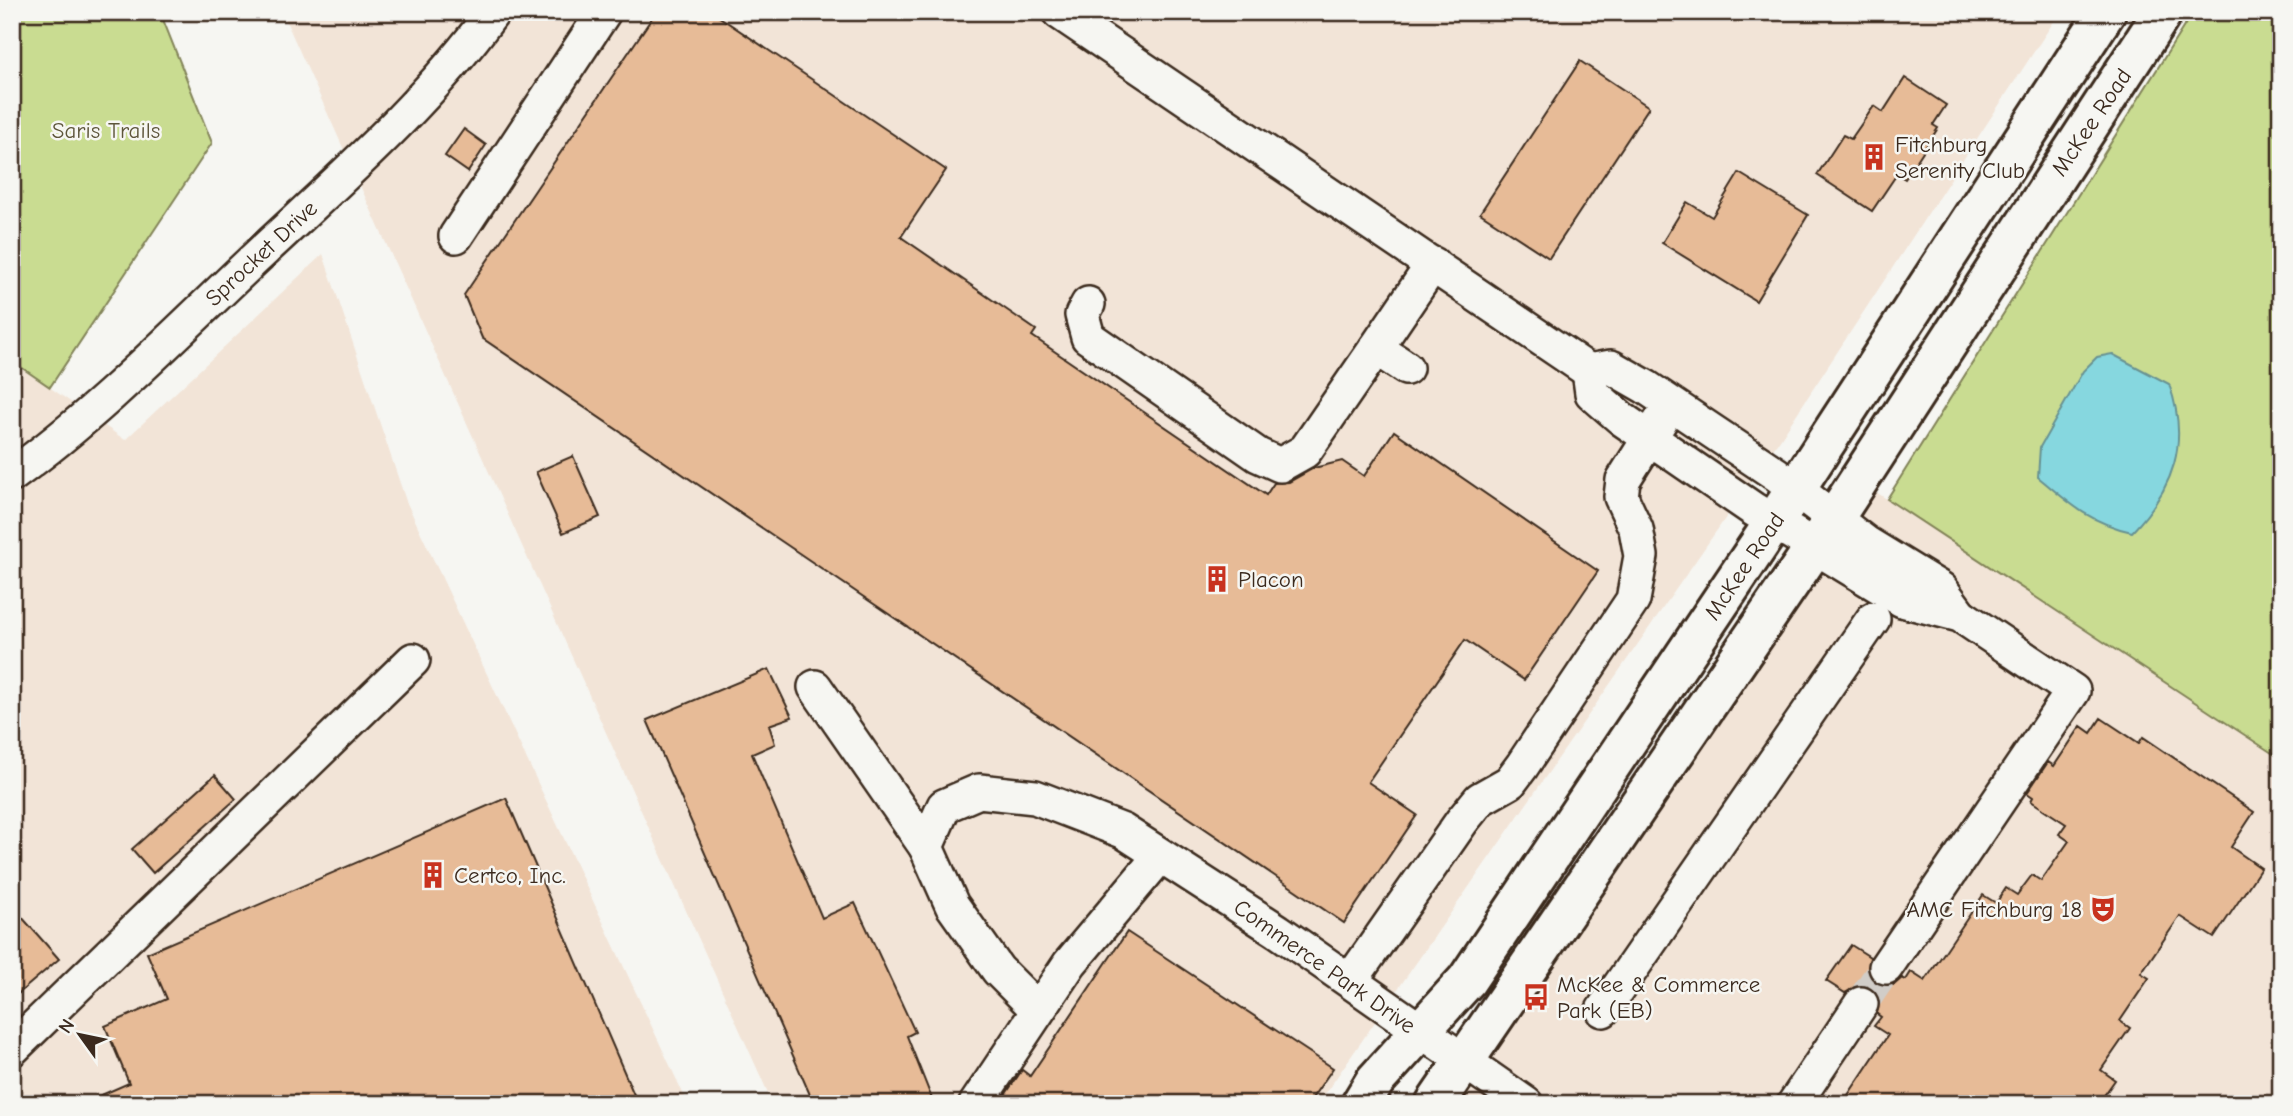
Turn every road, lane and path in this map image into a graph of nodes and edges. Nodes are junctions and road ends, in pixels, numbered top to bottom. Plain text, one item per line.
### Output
1 (493, 12) edge
2 (604, 12) edge
3 (1059, 12) edge
4 (2106, 12) edge
5 (2162, 12) edge
6 (456, 236) dead end
7 (1433, 264) junction
8 (1088, 304) dead end
9 (1376, 348) junction
10 (1406, 368) dead end
11 (1589, 370) junction
12 (1672, 404) junction
13 (1648, 438) junction
14 (12, 475) edge
15 (1794, 489) junction
16 (1774, 522) junction
17 (1824, 533) junction
18 (1873, 620) dead end
19 (413, 660) dead end
20 (815, 687) dead end
21 (926, 847) junction
22 (1160, 856) junction
23 (1886, 967) tunnel mouth
24 (1350, 981) junction
25 (1861, 1004) tunnel mouth
26 (1038, 1010) junction
27 (1603, 1010) dead end
28 (1420, 1032) junction
29 (12, 1049) edge
30 (1464, 1062) junction
31 (976, 1104) edge
32 (1361, 1104) edge
33 (1435, 1104) edge
34 (1526, 1104) edge
35 (1794, 1104) edge

1 - 14 street, Sprocket Drive
2 - 6 street
3 - 7 street
4 - 15 main road, McKee Road
5 - 17 main road, McKee Road
7 - 9 street
7 - 11 street
8 - 9 street
9 - 10 street
11 - 12 street
11 - 13 street
12 - 13 street
12 - 15 street
13 - 16 street
13 - 24 street
15 - 16 main road, McKee Road
15 - 17 street
16 - 17 street
16 - 28 main road, McKee Road
17 - 23 street
17 - 30 main road, McKee Road
18 - 27 street
19 - 29 street
20 - 21 street
21 - 22 street, Commerce Park Drive
21 - 26 street
22 - 24 street, Commerce Park Drive
22 - 26 street
24 - 28 street, Commerce Park Drive
25 - 35 street
26 - 31 street
28 - 30 street, Commerce Park Drive
28 - 32 main road, McKee Road
30 - 33 main road, McKee Road
30 - 34 street, Commerce Park Drive

